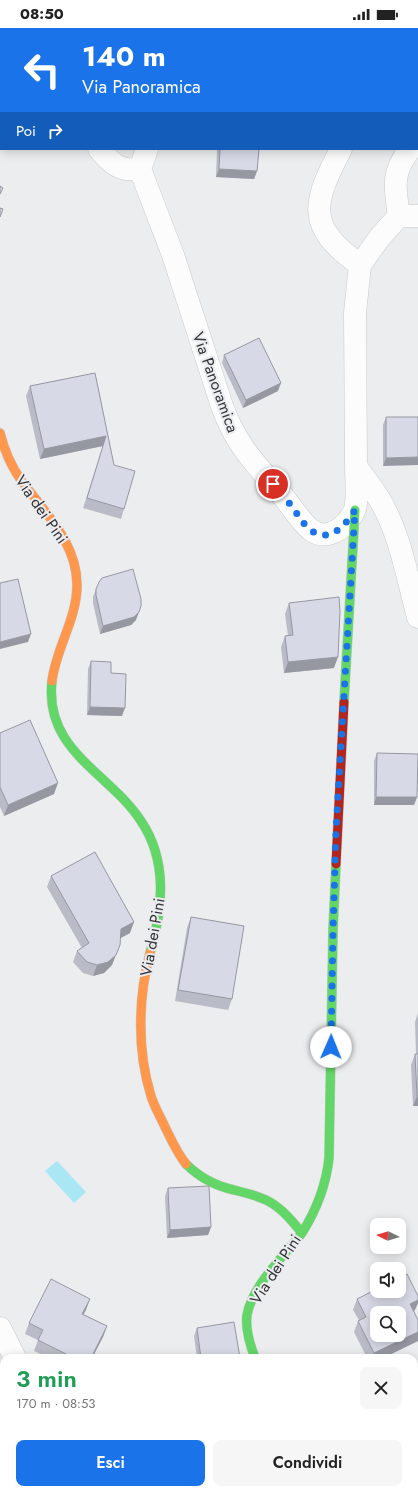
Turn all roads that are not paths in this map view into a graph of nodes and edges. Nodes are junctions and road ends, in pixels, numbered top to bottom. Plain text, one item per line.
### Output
1 (100, 150) edge
2 (340, 150) edge
3 (409, 150) edge
4 (143, 159) edge
5 (408, 216) edge
6 (360, 264) junction
7 (0, 433) edge
8 (356, 466) junction
9 (355, 510) junction
10 (418, 617) edge
11 (302, 1233) junction
12 (0, 1328) edge
13 (14, 1354) edge
14 (254, 1354) edge

1 - 4 street, Via Panoramica
2 - 6 street
3 - 5 street
4 - 9 street, Via Panoramica
5 - 6 street
6 - 8 street
7 - 11 street, Via dei Pini
8 - 9 street
8 - 10 street
9 - 11 street
11 - 14 street, Via dei Pini
12 - 13 street

